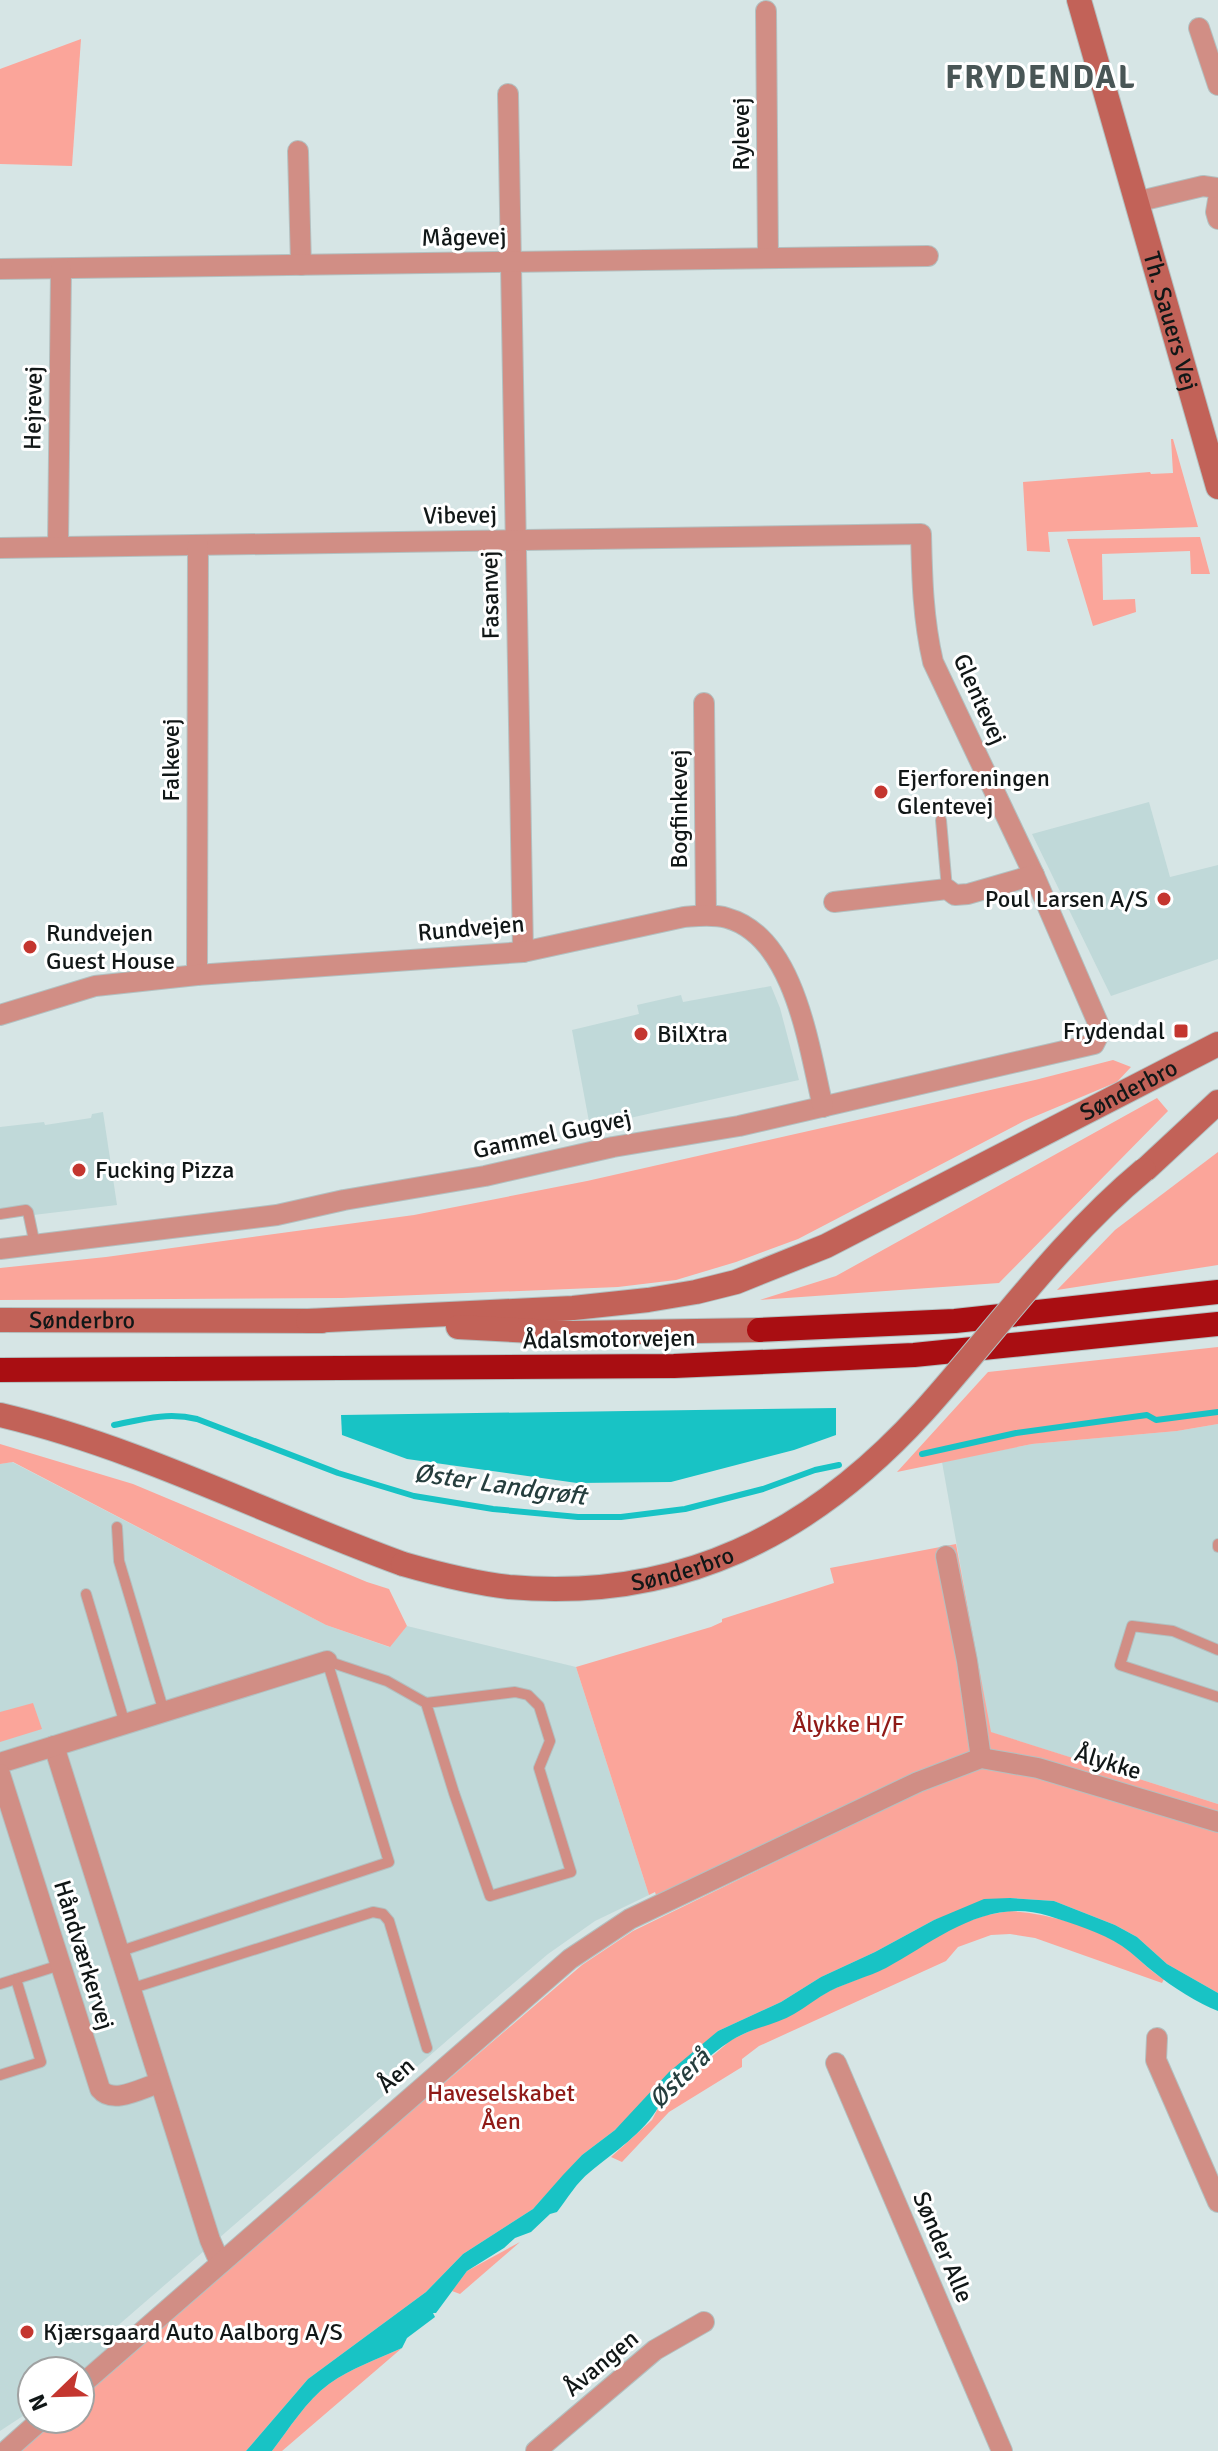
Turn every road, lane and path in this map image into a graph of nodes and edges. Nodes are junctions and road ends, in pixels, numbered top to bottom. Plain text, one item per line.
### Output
1 (1079, 0) edge
2 (766, 11) dead end
3 (1199, 28) dead end
4 (1218, 85) edge
5 (508, 94) dead end
6 (298, 151) dead end
7 (1218, 188) edge
8 (1218, 200) edge
9 (1136, 202) junction
10 (1218, 219) edge
11 (928, 256) dead end
12 (768, 257) junction
13 (511, 263) junction
14 (301, 265) junction
15 (0, 269) edge
16 (61, 269) junction
17 (1218, 487) edge
18 (921, 534) joint
19 (515, 540) junction
20 (198, 545) junction
21 (58, 547) junction
22 (0, 548) edge
23 (704, 703) dead end
24 (941, 820) dead end
25 (1034, 875) junction
26 (947, 889) junction
27 (834, 902) dead end
28 (706, 915) junction
29 (523, 952) junction
30 (197, 975) junction
31 (0, 1015) edge
32 (1101, 1030) joint
33 (1218, 1044) edge
34 (1218, 1102) edge
35 (823, 1107) junction
36 (1218, 1112) edge
37 (1145, 1170) junction
38 (0, 1214) edge
39 (35, 1245) junction
40 (0, 1249) edge
41 (1218, 1292) edge
42 (0, 1320) edge
43 (308, 1321) junction
44 (1218, 1324) edge
45 (759, 1330) joint
46 (0, 1370) edge
47 (0, 1415) edge
48 (117, 1527) dead end
49 (946, 1556) dead end
50 (86, 1594) dead end
51 (1218, 1648) edge
52 (327, 1661) junction
53 (1218, 1697) edge
54 (426, 1703) junction
55 (164, 1712) junction
56 (125, 1724) junction
57 (54, 1746) junction
58 (981, 1758) junction
59 (0, 1763) edge
60 (0, 1774) edge
61 (1218, 1822) edge
62 (118, 1952) junction
63 (60, 1965) junction
64 (16, 1979) junction
65 (0, 1984) edge
66 (130, 1989) junction
67 (1157, 2038) dead end
68 (427, 2048) dead end
69 (836, 2063) dead end
70 (0, 2075) edge
71 (159, 2083) junction
72 (1218, 2202) edge
73 (220, 2263) junction
74 (704, 2322) dead end
75 (96, 2372) edge
76 (24, 2435) edge
77 (6, 2451) edge
78 (536, 2451) edge
79 (1002, 2451) edge

1 - 9 street, Th. Sauers Vej
2 - 12 street, Rylevej
3 - 4 street
5 - 13 street, Fasanvej
6 - 14 street
7 - 9 street
8 - 10 street
9 - 17 street, Th. Sauers Vej
11 - 12 street, Mågevej
12 - 13 street, Mågevej
13 - 14 street, Mågevej
13 - 19 street, Fasanvej
14 - 16 street, Mågevej
15 - 16 street, Mågevej
16 - 21 street, Hejrevej
18 - 19 street, Vibevej
18 - 25 street, Glentevej
19 - 20 street, Vibevej
19 - 29 street, Fasanvej
20 - 21 street, Vibevej
20 - 30 street, Falkevej
21 - 22 street, Vibevej
23 - 28 street, Bogfinkevej
24 - 26 lane
25 - 26 street
25 - 32 street, Glentevej
26 - 27 street
28 - 29 street, Rundvejen
28 - 35 street, Rundvejen
29 - 30 street, Rundvejen
30 - 31 street, Rundvejen
32 - 35 street, Gammel Gugvej
33 - 43 street, Sønderbro
34 - 37 street
35 - 39 street, Gammel Gugvej
36 - 37 street, Sønderbro
37 - 47 street, Sønderbro, bridge
38 - 39 lane
39 - 40 street, Gammel Gugvej
41 - 45 highway
42 - 43 street, Sønderbro
43 - 45 street, Sønderbro
44 - 46 highway, Ådalsmotorvejen
48 - 55 lane
49 - 58 street
50 - 56 lane
51 - 53 lane
52 - 54 lane
52 - 55 street
52 - 62 lane
54 - 54 lane
55 - 56 street
56 - 57 street
57 - 59 street
57 - 62 street, Håndværkervej
58 - 61 street, Ålykke
58 - 73 street, Åen
60 - 63 street, Håndværkervej
62 - 66 street, Håndværkervej
63 - 64 lane
63 - 71 street, Håndværkervej
64 - 65 lane
64 - 70 lane
66 - 68 lane
66 - 71 street, Håndværkervej
67 - 72 street
69 - 79 street, Sønder Alle
71 - 73 street, Håndværkervej
73 - 75 street, Åen
74 - 78 street, Åvangen
76 - 77 street

